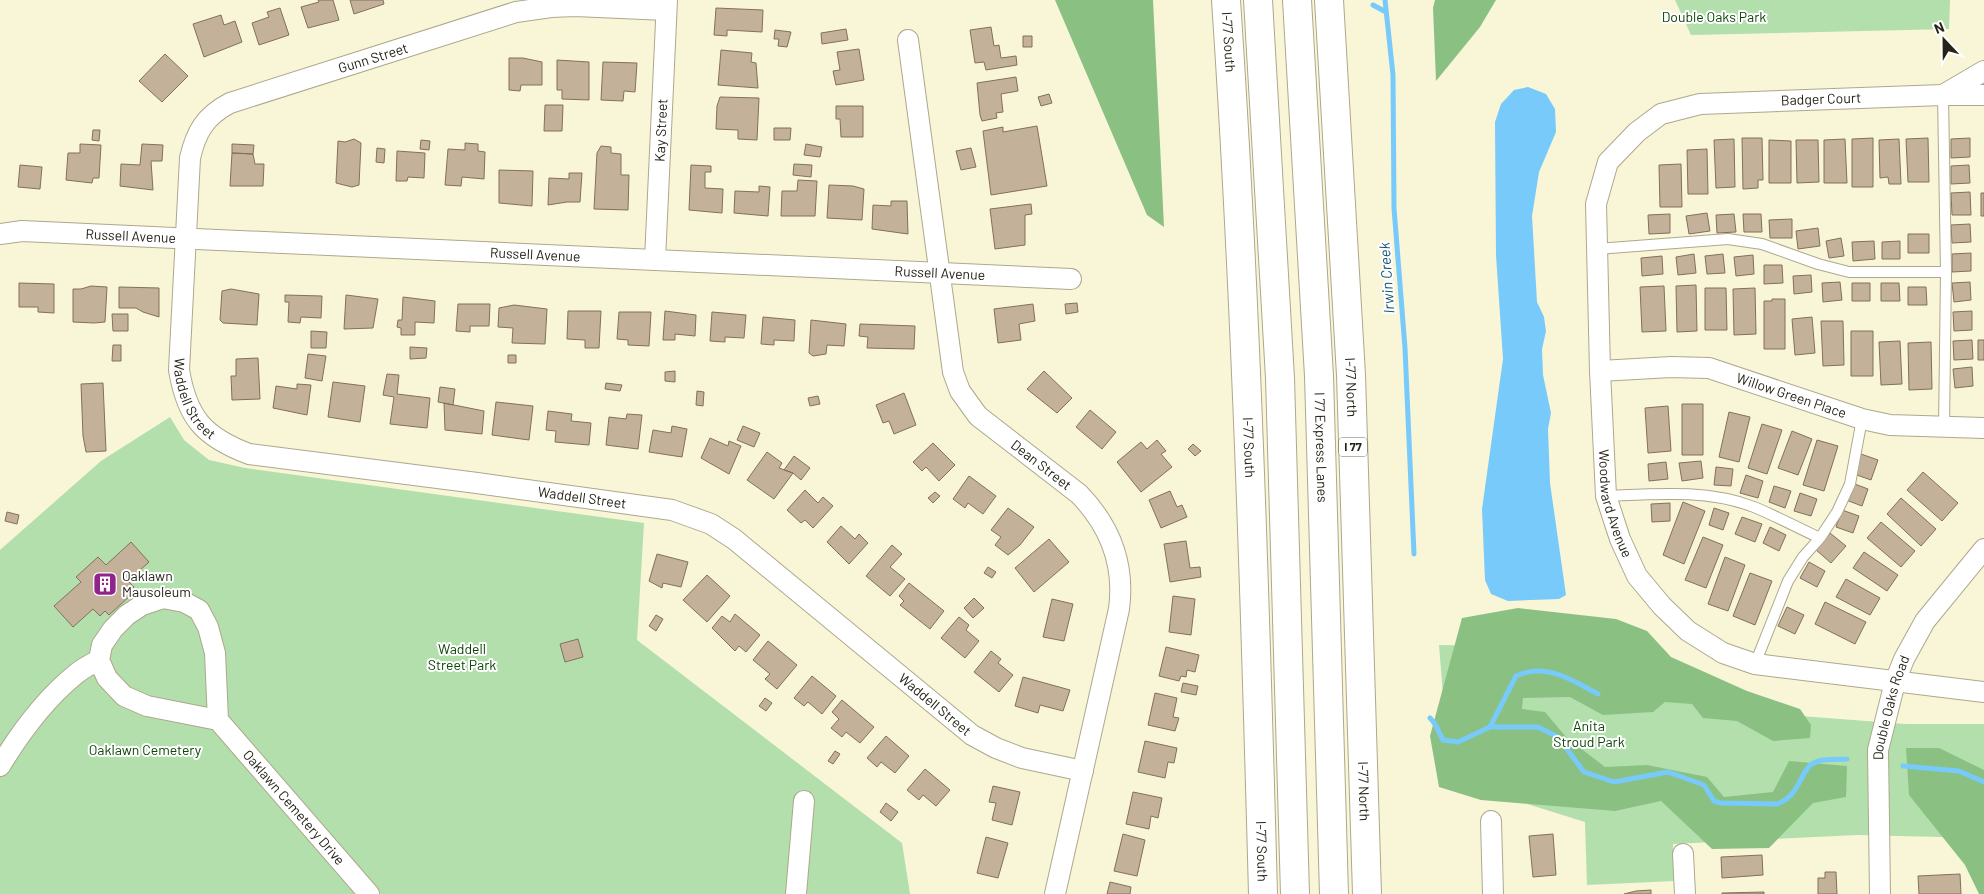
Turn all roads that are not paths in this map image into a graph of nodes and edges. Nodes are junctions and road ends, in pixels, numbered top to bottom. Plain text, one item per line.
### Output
1 (1226, 0) edge
2 (1258, 0) edge
3 (1297, 0) edge
4 (1329, 0) edge
5 (666, 5) edge
6 (908, 40) dead end
7 (1984, 71) edge
8 (1943, 95) junction
9 (1984, 95) edge
10 (1700, 104) joint
11 (0, 234) edge
12 (186, 238) junction
13 (1597, 249) junction
14 (655, 260) junction
15 (1946, 272) junction
16 (940, 273) junction
17 (1072, 279) dead end
18 (1600, 371) junction
19 (1862, 418) junction
20 (1944, 428) junction
21 (1984, 428) edge
22 (1606, 496) junction
23 (1820, 538) junction
24 (1984, 549) edge
25 (99, 660) junction
26 (1755, 664) junction
27 (1895, 682) junction
28 (1984, 692) edge
29 (218, 720) junction
30 (0, 766) edge
31 (1083, 771) junction
32 (804, 801) dead end
33 (1491, 821) dead end
34 (1684, 854) dead end
35 (369, 894) edge
36 (796, 894) edge
37 (1055, 894) edge
38 (1263, 894) edge
39 (1296, 894) edge
40 (1334, 894) edge
41 (1367, 894) edge
42 (1493, 894) edge
43 (1685, 894) edge
44 (1880, 894) edge

1 - 38 highway, I-77 South
2 - 39 highway
3 - 40 highway, I 77 Express Lanes / I 77
4 - 41 highway, I-77 North / I 77
5 - 12 street, Gunn Street
5 - 14 street, Kay Street
6 - 16 street, Dean Street
7 - 8 street, Badger Court
8 - 9 street, Badger Court
8 - 10 street, Badger Court
8 - 15 lane
10 - 13 street, Woodward Avenue
11 - 12 street, Russell Avenue
12 - 14 street, Russell Avenue
12 - 31 street, Waddell Street
13 - 15 lane
13 - 18 street, Woodward Avenue
14 - 16 street, Russell Avenue
15 - 20 lane
16 - 17 street, Russell Avenue
16 - 31 street, Dean Street
18 - 19 street, Willow Green Place
18 - 22 street, Woodward Avenue
19 - 20 street, Willow Green Place
19 - 23 lane
20 - 21 street, Willow Green Place
22 - 23 lane
22 - 26 street, Woodward Avenue
23 - 26 lane
24 - 27 street, Double Oaks Road
25 - 29 street
25 - 29 street
25 - 30 street
26 - 27 street, Woodward Avenue
27 - 28 street, Woodward Avenue
27 - 44 street, Double Oaks Road
29 - 35 street, Oaklawn Cemetery Drive
31 - 37 street, Dean Street
32 - 36 street
33 - 42 street
34 - 43 street

